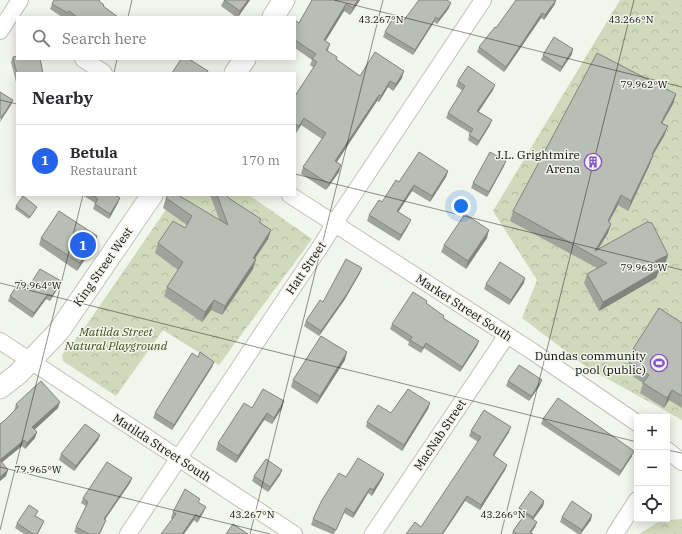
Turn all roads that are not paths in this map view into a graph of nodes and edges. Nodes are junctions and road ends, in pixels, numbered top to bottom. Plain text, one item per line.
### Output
1 (284, 0) edge
2 (483, 0) edge
3 (13, 9) edge
4 (274, 16) edge
5 (0, 31) edge
6 (84, 60) edge
7 (244, 60) edge
8 (102, 72) edge
9 (237, 72) edge
10 (151, 196) edge
11 (292, 196) edge
12 (334, 224) junction
13 (507, 335) junction
14 (0, 341) edge
15 (30, 361) junction
16 (0, 388) edge
17 (634, 421) edge
18 (670, 453) edge
19 (178, 458) junction
20 (682, 462) edge
21 (634, 505) edge
22 (128, 534) edge
23 (294, 534) edge
24 (373, 534) edge
25 (615, 534) edge

1 - 4 main road
2 - 12 street, Hatt Street
3 - 5 street
6 - 8 street
7 - 9 main road
10 - 15 main road, King Street West
11 - 12 street, Market Street South
12 - 13 street, Market Street South
12 - 19 street, Hatt Street
13 - 17 street, Market Street South
13 - 24 street, MacNab Street
14 - 15 street, Matilda Street South
15 - 16 main road, King Street West
15 - 19 street, Matilda Street South
18 - 20 street
19 - 22 street, Hatt Street
19 - 23 street, Matilda Street South
21 - 25 street

